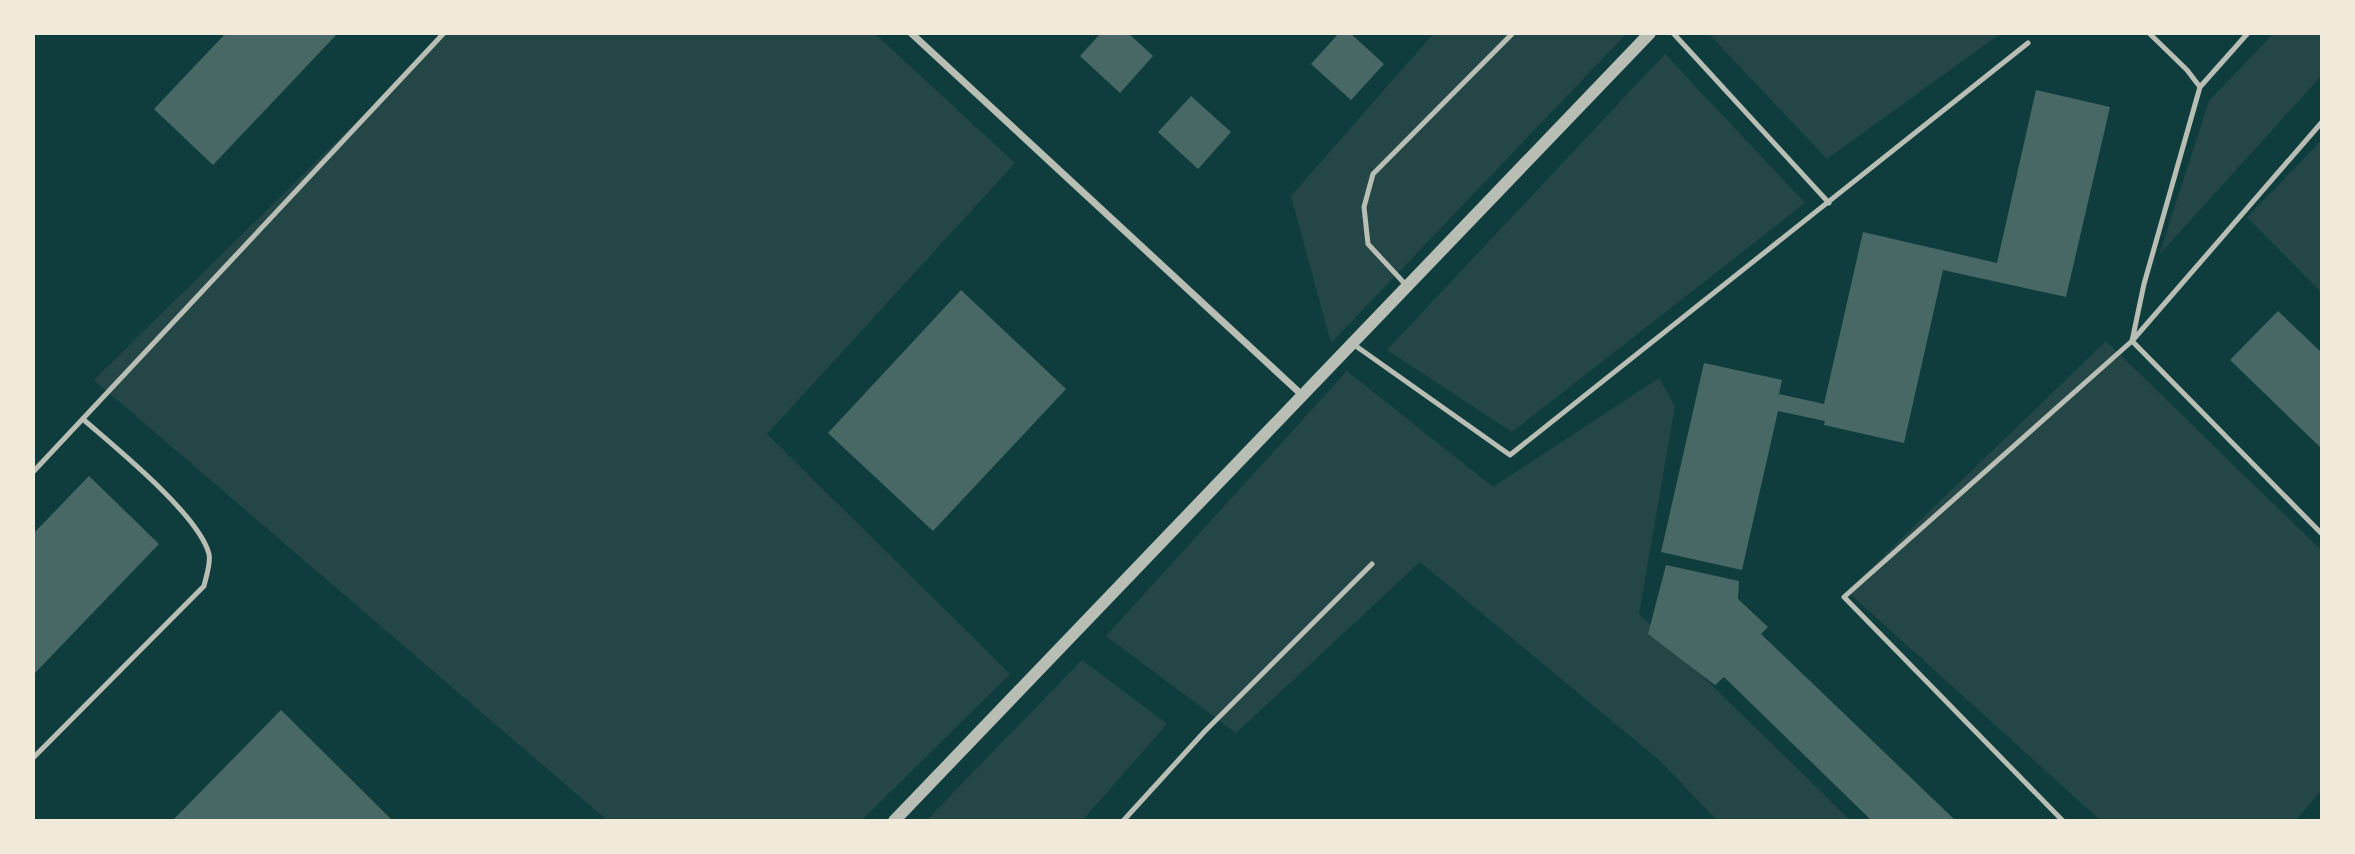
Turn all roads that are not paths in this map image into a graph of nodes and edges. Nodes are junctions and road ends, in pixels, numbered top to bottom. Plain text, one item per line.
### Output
1 (444, 33) edge
2 (911, 33) edge
3 (1513, 33) edge
4 (1650, 33) edge
5 (1673, 33) edge
6 (2149, 33) edge
7 (2248, 33) edge
8 (2028, 43) dead end
9 (2200, 87) junction
10 (2322, 122) edge
11 (1829, 203) junction
12 (1408, 286) junction
13 (2132, 341) junction
14 (1352, 343) junction
15 (1302, 395) junction
16 (84, 419) junction
17 (33, 472) edge
18 (2322, 534) edge
19 (1373, 564) dead end
20 (33, 758) edge
21 (894, 821) edge
22 (1123, 821) edge
23 (2063, 821) edge

1 - 16 lane
2 - 15 street
3 - 12 lane
4 - 12 street
5 - 11 lane
6 - 9 lane
7 - 9 lane
8 - 11 lane
9 - 13 lane
10 - 13 lane
11 - 14 lane
12 - 14 street
13 - 18 lane
13 - 23 lane
14 - 15 street
15 - 21 street
16 - 17 lane
16 - 20 lane
19 - 22 lane

